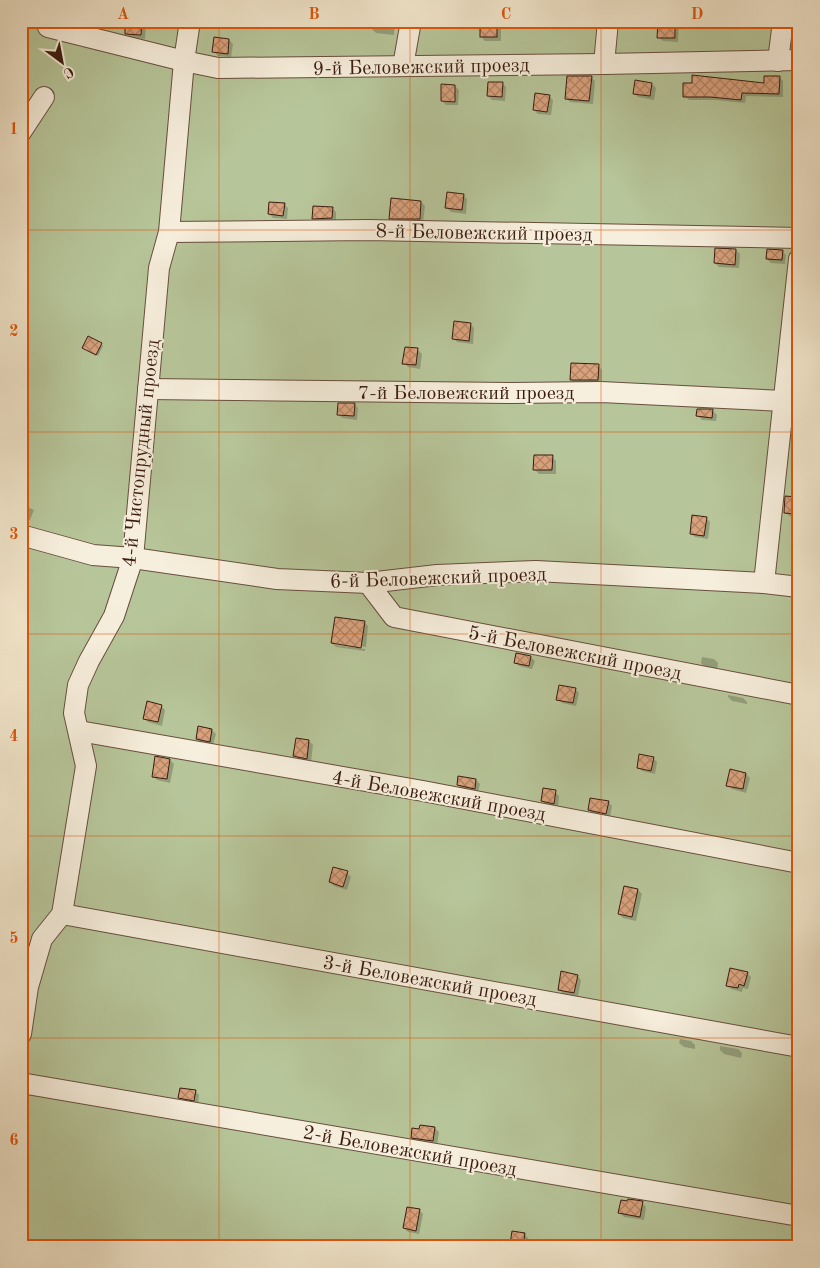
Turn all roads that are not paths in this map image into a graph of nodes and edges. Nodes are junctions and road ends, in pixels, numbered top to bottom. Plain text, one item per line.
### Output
1 (190, 21) edge
2 (411, 21) edge
3 (608, 21) edge
4 (783, 21) edge
5 (48, 24) edge
6 (799, 60) edge
7 (184, 61) junction
8 (778, 61) junction
9 (604, 64) junction
10 (403, 66) junction
11 (44, 97) dead end
12 (21, 132) edge
13 (169, 232) junction
14 (799, 238) edge
15 (799, 259) edge
16 (148, 389) junction
17 (784, 401) junction
18 (21, 535) edge
19 (133, 558) junction
20 (368, 583) junction
21 (764, 583) junction
22 (799, 587) edge
23 (799, 695) edge
24 (79, 731) junction
25 (799, 863) edge
26 (62, 914) junction
27 (21, 1034) edge
28 (799, 1047) edge
29 (21, 1083) edge
30 (799, 1216) edge

1 - 7 lane, 4-й Чистопрудный проезд
2 - 10 lane
3 - 9 lane
4 - 8 lane
5 - 7 lane, 9-й Беловежский проезд
6 - 8 lane, 9-й Беловежский проезд
7 - 10 lane, 9-й Беловежский проезд
7 - 13 lane, 4-й Чистопрудный проезд
8 - 9 lane, 9-й Беловежский проезд
9 - 10 lane, 9-й Беловежский проезд
11 - 12 lane
13 - 14 lane, 8-й Беловежский проезд
13 - 16 lane, 4-й Чистопрудный проезд
15 - 17 lane
16 - 17 lane, 7-й Беловежский проезд
16 - 19 lane, 4-й Чистопрудный проезд
17 - 21 lane
18 - 19 lane, 6-й Беловежский проезд
19 - 20 lane, 6-й Беловежский проезд
19 - 24 lane, 4-й Чистопрудный проезд
20 - 21 lane, 6-й Беловежский проезд
20 - 23 lane, 5-й Беловежский проезд
21 - 22 lane, 6-й Беловежский проезд
24 - 25 lane, 4-й Беловежский проезд
24 - 26 lane, 4-й Чистопрудный проезд
26 - 27 lane, 4-й Чистопрудный проезд
26 - 28 lane, 3-й Беловежский проезд
29 - 30 lane, 2-й Беловежский проезд

